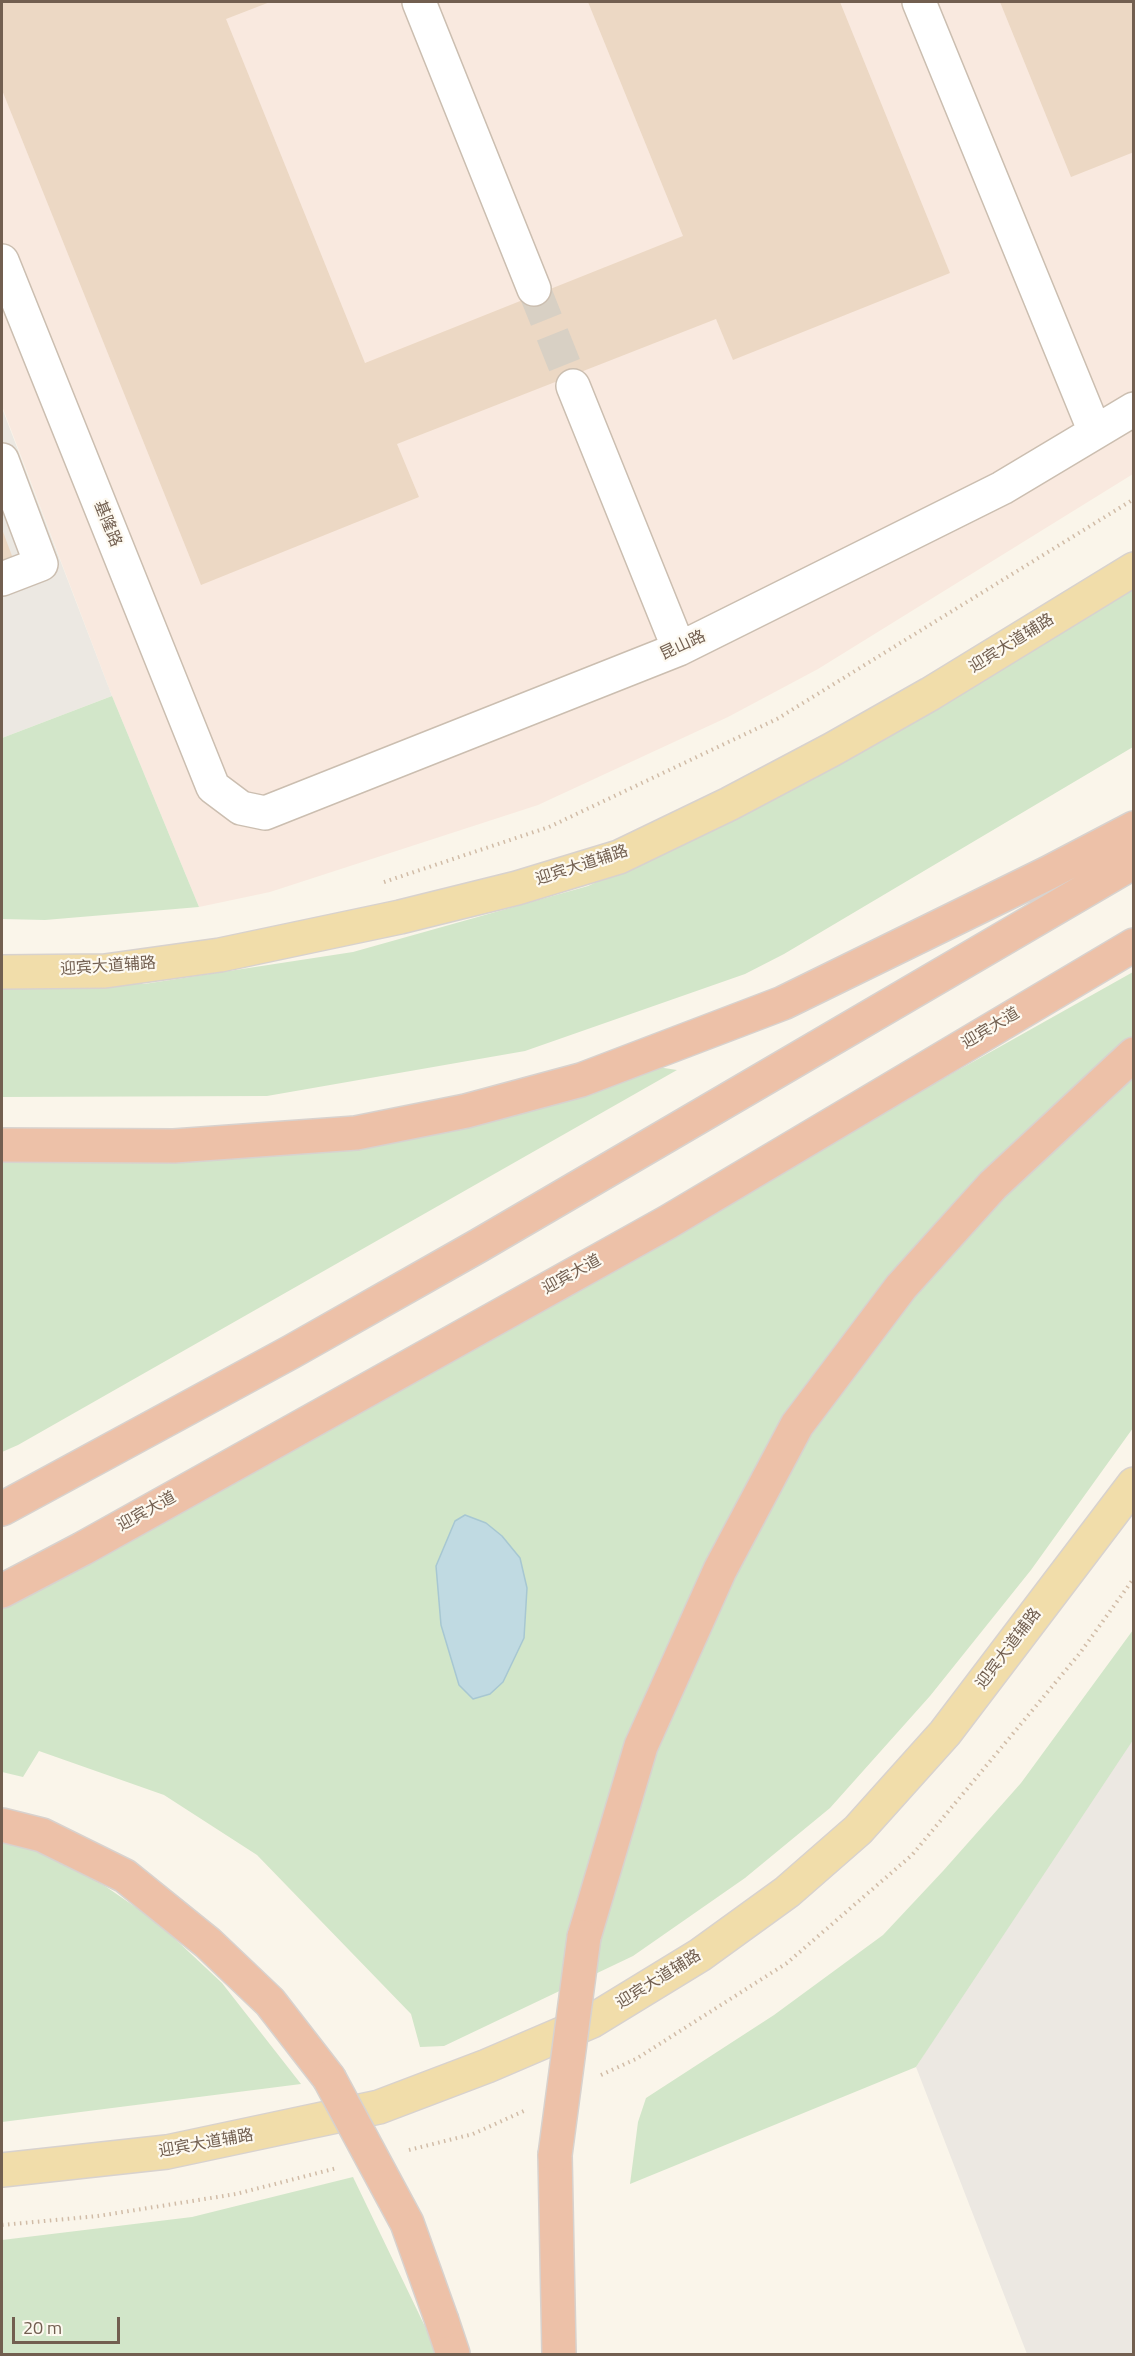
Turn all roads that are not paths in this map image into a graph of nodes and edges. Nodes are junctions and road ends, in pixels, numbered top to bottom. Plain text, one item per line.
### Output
1 (419, 2) edge
2 (919, 2) edge
3 (2, 261) edge
4 (534, 289) tunnel mouth
5 (573, 386) tunnel mouth
6 (1134, 409) edge
7 (1095, 432) junction
8 (2, 460) edge
9 (1134, 569) edge
10 (2, 579) edge
11 (679, 649) junction
12 (213, 787) joint
13 (1134, 828) edge
14 (1134, 862) edge
15 (1134, 945) edge
16 (2, 972) edge
17 (1134, 1054) edge
18 (2, 1145) edge
19 (1134, 1484) edge
20 (2, 1509) edge
21 (2, 1591) edge
22 (2, 1825) edge
23 (2, 2170) edge
24 (453, 2355) edge
25 (559, 2355) edge

1 - 4 street
2 - 7 street
3 - 12 street, 基隆路
5 - 11 street
6 - 7 street, 昆山路
7 - 11 street, 昆山路
8 - 10 street
9 - 16 main road, 迎宾大道辅路
11 - 12 street, 昆山路
13 - 18 highway
14 - 20 highway
15 - 21 highway, 迎宾大道
17 - 25 highway, bridge
19 - 23 main road, 迎宾大道辅路
22 - 24 highway, bridge

